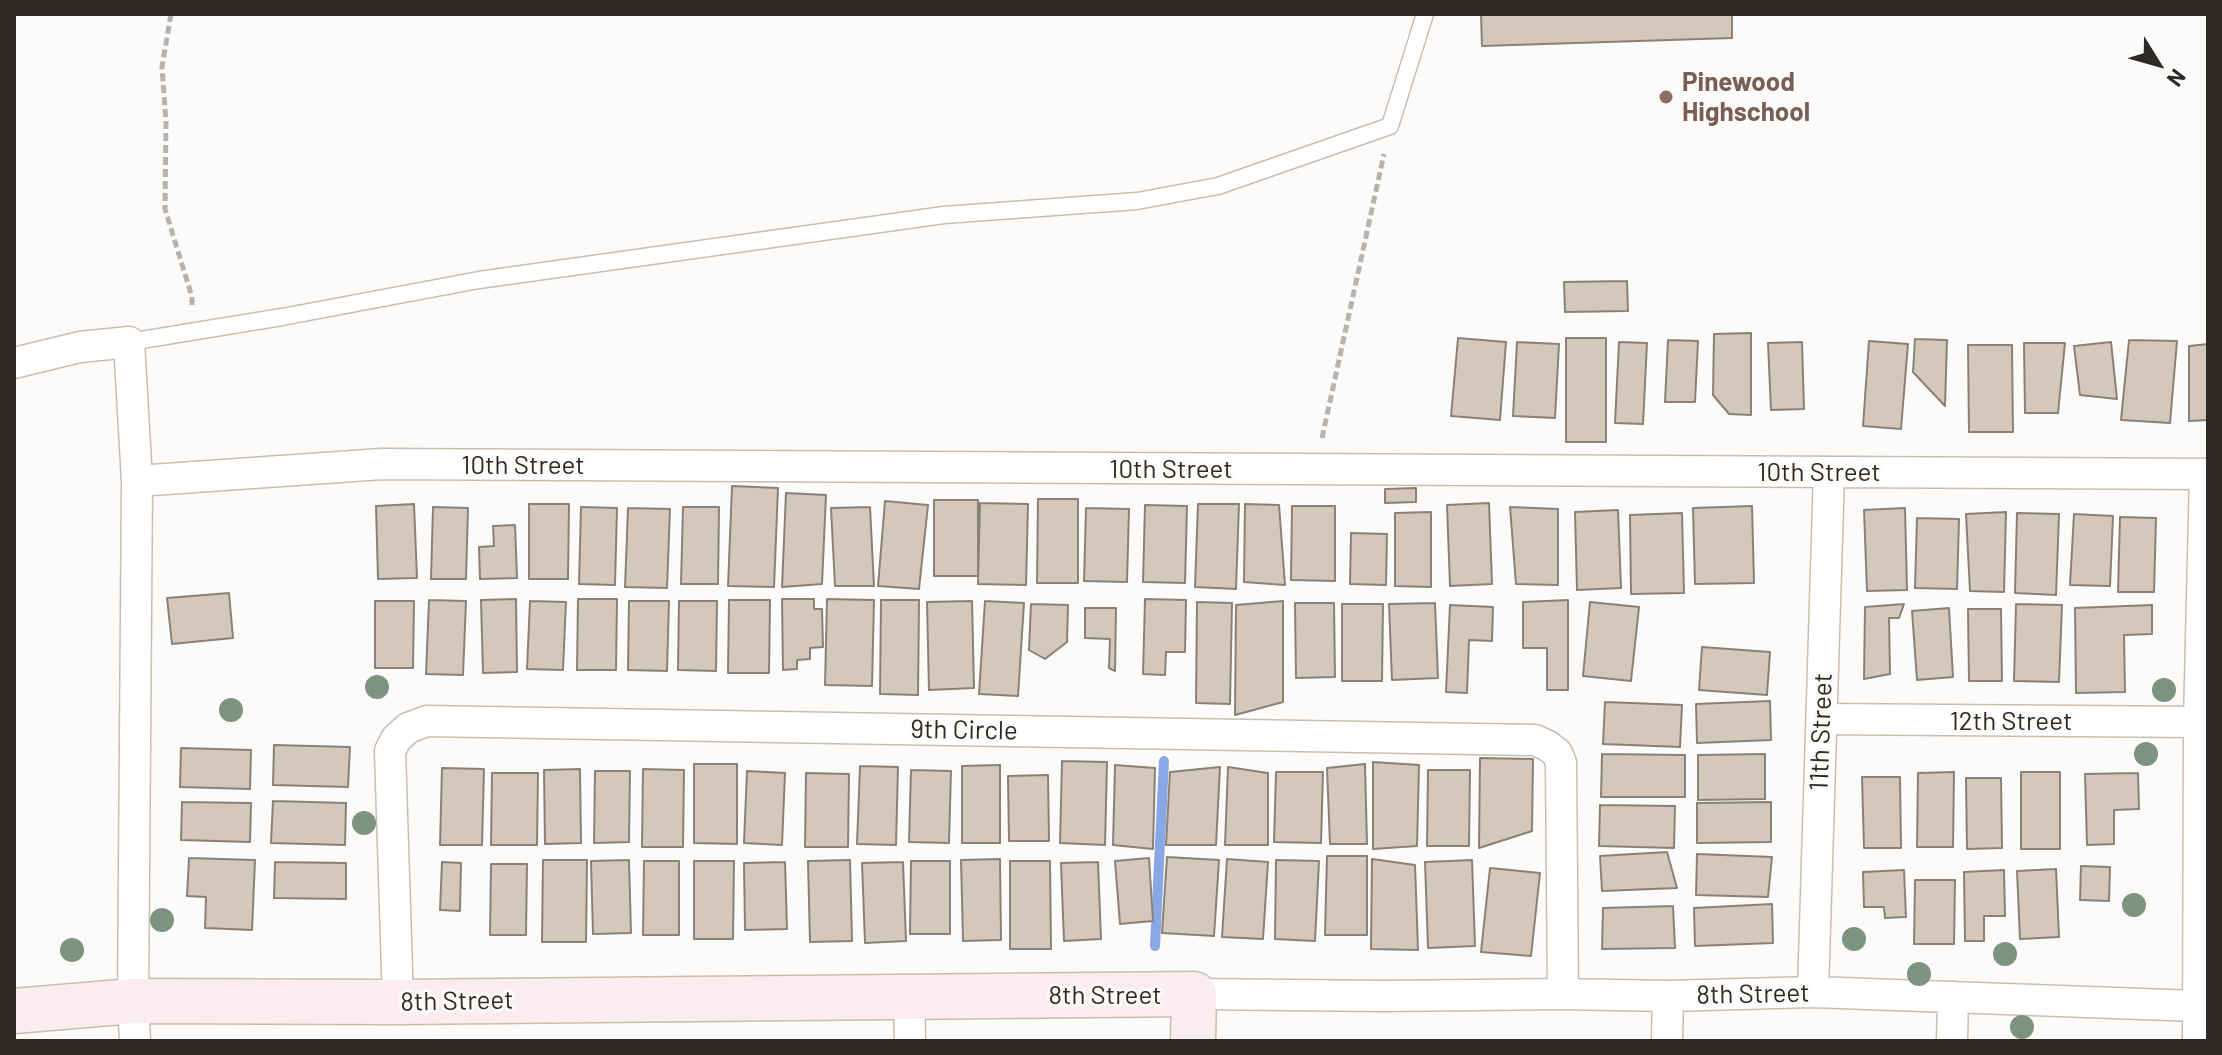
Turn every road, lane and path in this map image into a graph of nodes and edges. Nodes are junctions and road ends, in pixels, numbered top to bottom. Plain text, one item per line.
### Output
1 (171, 14) edge
2 (1425, 14) edge
3 (1390, 126) junction
4 (190, 332) junction
5 (129, 342) junction
6 (14, 363) edge
7 (1315, 470) junction
8 (1829, 472) junction
9 (2207, 474) edge
10 (137, 481) junction
11 (1822, 719) junction
12 (2199, 722) junction
13 (1813, 992) junction
14 (1194, 994) junction
15 (1563, 994) junction
16 (909, 996) junction
17 (1668, 996) junction
18 (1953, 997) junction
19 (398, 1002) junction
20 (2197, 1006) junction
21 (14, 1011) edge
22 (134, 1021) edge
23 (910, 1041) edge
24 (1193, 1041) edge
25 (1667, 1041) edge
26 (1952, 1041) edge
27 (2198, 1041) edge

1 - 4 path
2 - 3 lane
3 - 4 lane
3 - 7 path
4 - 5 lane
5 - 6 street
5 - 10 street
7 - 8 street, 10th Street
7 - 10 street, 10th Street
8 - 9 street, 10th Street
8 - 11 street, 11th Street
9 - 12 street
10 - 22 street
11 - 12 street, 12th Street
11 - 13 street, 11th Street
12 - 20 street
13 - 17 street, 8th Street
13 - 18 street, 8th Street
14 - 15 street, 8th Street
14 - 16 street, 8th Street
14 - 24 street
15 - 17 street, 8th Street
15 - 19 street, 9th Circle
16 - 19 street, 8th Street
16 - 23 street
17 - 25 street
18 - 20 street, 8th Street
18 - 26 street
19 - 22 street, 8th Street
20 - 27 street
21 - 22 street, 8th Street

